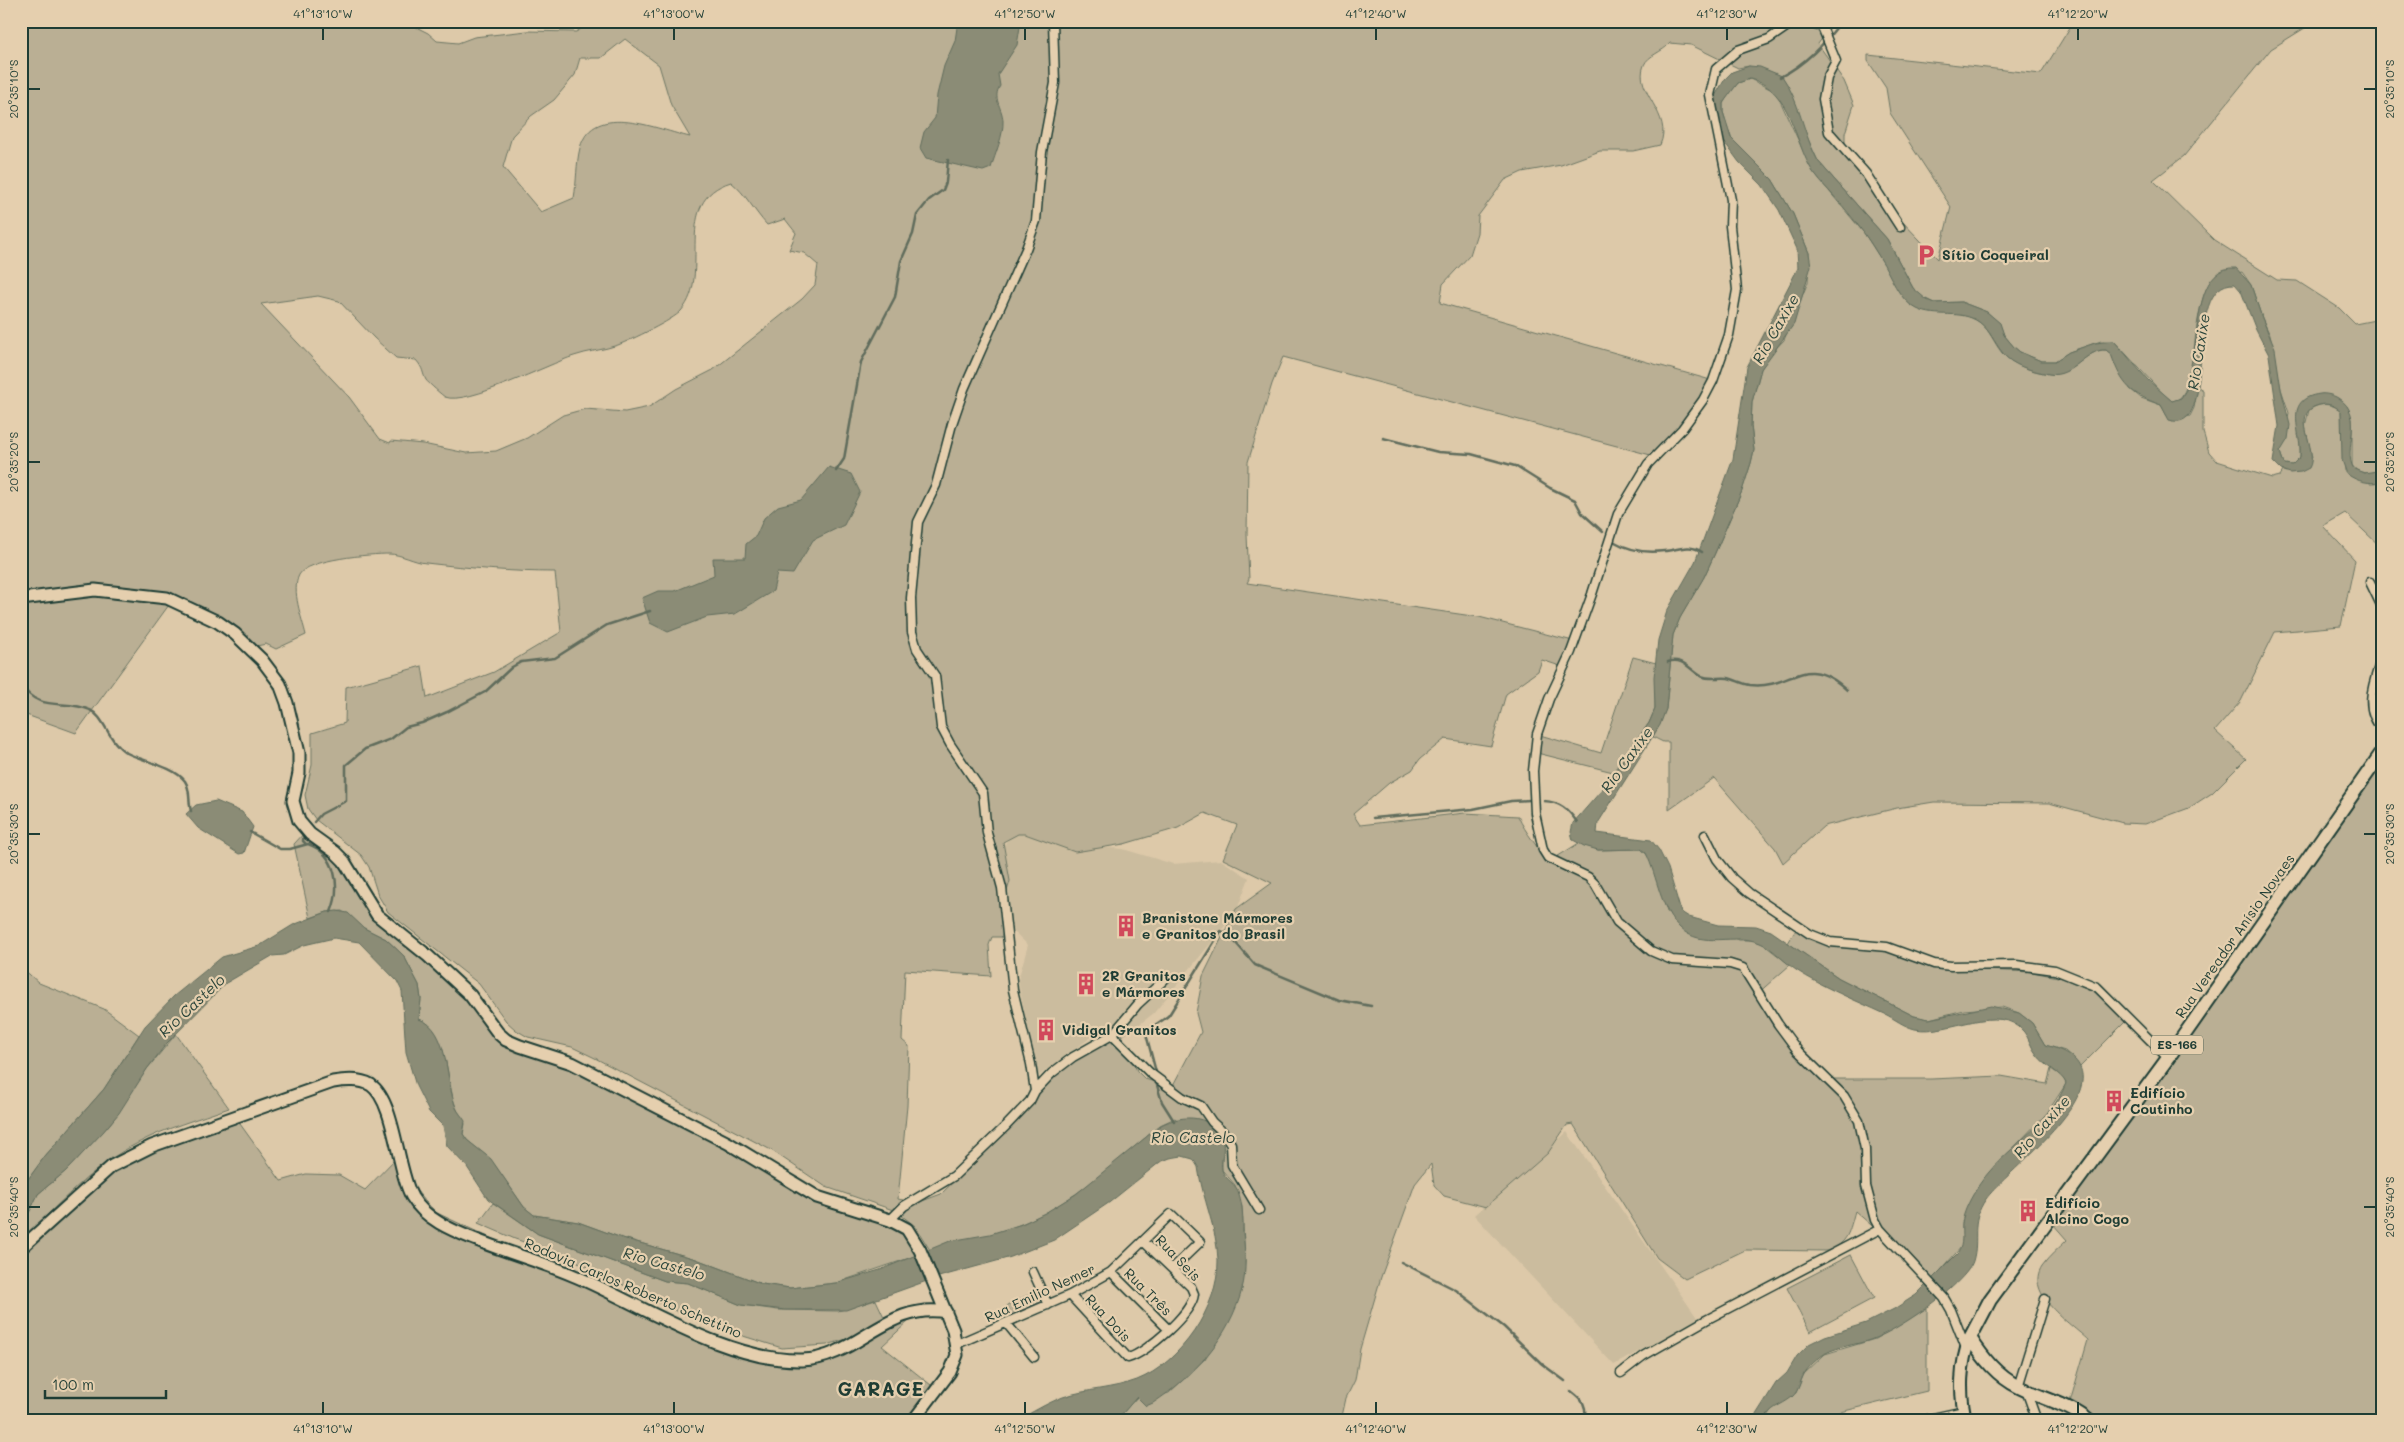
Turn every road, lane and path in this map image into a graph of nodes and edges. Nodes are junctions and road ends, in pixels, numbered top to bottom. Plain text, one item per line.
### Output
1 (1053, 21) edge
2 (1795, 21) edge
3 (1802, 21) edge
4 (1822, 27) edge
5 (1900, 227) dead end
6 (2370, 582) dead end
7 (21, 599) edge
8 (2383, 609) edge
9 (2383, 654) edge
10 (2383, 730) edge
11 (2383, 751) edge
12 (1705, 835) dead end
13 (1165, 979) dead end
14 (1112, 1035) junction
15 (2168, 1058) junction
16 (1035, 1091) junction
17 (1259, 1210) dead end
18 (890, 1220) junction
19 (1880, 1229) junction
20 (1143, 1240) junction
21 (21, 1248) edge
22 (1173, 1268) junction
23 (1033, 1272) dead end
24 (1111, 1272) junction
25 (1070, 1295) junction
26 (2045, 1299) dead end
27 (1048, 1305) junction
28 (946, 1312) junction
29 (1007, 1324) junction
30 (1168, 1329) junction
31 (1968, 1343) junction
32 (957, 1344) junction
33 (1034, 1357) dead end
34 (1621, 1373) dead end
35 (2022, 1388) junction
36 (1965, 1416) edge
37 (913, 1421) edge
38 (1919, 1421) edge
39 (2037, 1421) edge
40 (2089, 1421) edge

1 - 16 street
2 - 19 street
3 - 4 street
4 - 5 street
6 - 8 street
7 - 18 main road
9 - 10 street
11 - 15 main road, Rua Vereador Anísio Novaes / ES-166
12 - 15 street
13 - 14 street
14 - 16 street
14 - 17 street
15 - 31 main road, Rua Vereador Anísio Novaes / ES-166
16 - 18 street
18 - 28 main road
19 - 31 street
19 - 34 street
20 - 22 street, Rua Seis
20 - 22 street, Rua Emilio Nemer
20 - 24 street, Rua Emilio Nemer
21 - 28 main road, Rodovia Carlos Roberto Schettino
22 - 30 street, Rua Seis
23 - 27 street
24 - 25 street, Rua Emilio Nemer
24 - 30 street, Rua Três
25 - 27 street, Rua Emilio Nemer
25 - 30 street, Rua Dois
26 - 35 street
27 - 29 street, Rua Emilio Nemer
28 - 32 main road
29 - 32 street, Rua Emilio Nemer
29 - 33 street
31 - 35 main road
31 - 36 main road, Rua Vereador Anísio Novaes
32 - 37 main road
35 - 39 street
35 - 40 main road
36 - 38 street

